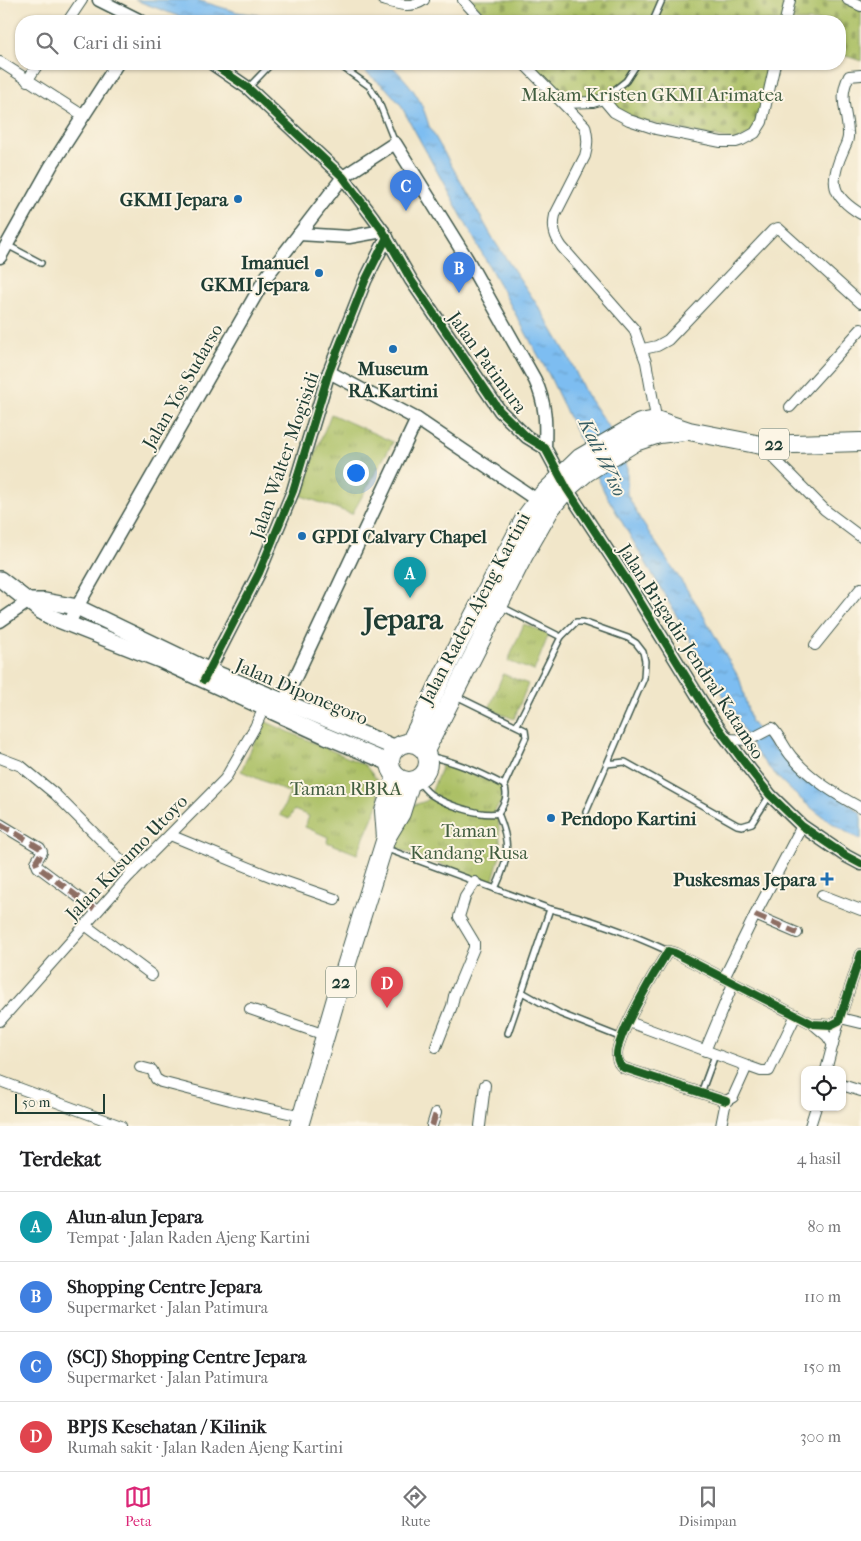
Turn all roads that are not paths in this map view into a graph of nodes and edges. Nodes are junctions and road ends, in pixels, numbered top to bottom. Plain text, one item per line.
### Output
1 (82, 0) edge
2 (99, 0) edge
3 (383, 0) edge
4 (424, 0) edge
5 (463, 0) edge
6 (662, 0) edge
7 (790, 0) edge
8 (848, 0) edge
9 (861, 6) edge
10 (72, 15) edge
11 (129, 15) edge
12 (477, 15) edge
13 (656, 15) edge
14 (786, 15) edge
15 (0, 62) edge
16 (34, 70) edge
17 (113, 70) edge
18 (222, 70) edge
19 (265, 70) edge
20 (346, 70) edge
21 (530, 70) edge
22 (633, 70) edge
23 (774, 70) edge
24 (861, 75) edge
25 (27, 81) junction
26 (248, 88) junction
27 (603, 99) junction
28 (564, 103) junction
29 (84, 116) junction
30 (395, 143) junction
31 (342, 177) junction
32 (861, 214) edge
33 (299, 234) junction
34 (384, 234) junction
35 (7, 244) junction
36 (0, 257) edge
37 (42, 263) dead end
38 (861, 303) edge
39 (861, 329) edge
40 (643, 349) junction
41 (329, 372) junction
42 (790, 407) dead end
43 (417, 419) junction
44 (657, 427) junction
45 (861, 442) edge
46 (761, 444) junction
47 (545, 448) junction
48 (564, 483) junction
49 (544, 505) junction
50 (861, 537) edge
51 (0, 579) edge
52 (861, 588) edge
53 (29, 601) junction
54 (491, 602) junction
55 (77, 607) junction
56 (0, 621) edge
57 (69, 624) junction
58 (561, 638) junction
59 (815, 645) dead end
60 (206, 675) junction
61 (452, 694) junction
62 (275, 708) junction
63 (517, 725) junction
64 (727, 739) junction
65 (0, 758) edge
66 (409, 762) junction
67 (607, 764) junction
68 (504, 785) junction
69 (770, 795) junction
70 (861, 808) edge
71 (586, 812) dead end
72 (498, 813) junction
73 (0, 824) edge
74 (802, 826) junction
75 (170, 835) junction
76 (385, 843) junction
77 (861, 864) edge
78 (133, 872) junction
79 (475, 882) junction
80 (495, 889) junction
81 (822, 895) dead end
82 (335, 899) dead end
83 (550, 909) junction
84 (861, 910) edge
85 (97, 911) junction
86 (755, 915) junction
87 (85, 924) junction
88 (797, 933) dead end
89 (668, 951) junction
90 (861, 954) edge
91 (152, 975) dead end
92 (728, 981) junction
93 (522, 992) junction
94 (250, 1008) dead end
95 (796, 1015) junction
96 (840, 1020) junction
97 (0, 1021) edge
98 (630, 1022) junction
99 (861, 1023) edge
100 (813, 1024) junction
101 (508, 1033) dead end
102 (325, 1035) junction
103 (622, 1038) junction
104 (833, 1045) junction
105 (436, 1047) dead end
106 (705, 1051) junction
107 (715, 1055) junction
108 (747, 1066) junction
109 (827, 1066) edge
110 (140, 1067) dead end
111 (0, 1080) edge
112 (485, 1085) dead end
113 (846, 1086) edge
114 (861, 1091) edge
115 (701, 1094) junction
116 (726, 1102) junction
117 (815, 1111) edge
118 (436, 1113) dead end
119 (301, 1121) edge
120 (121, 1126) edge
121 (432, 1126) edge
122 (480, 1126) edge
123 (721, 1126) edge
124 (810, 1126) edge

1 - 10 street
2 - 11 street
3 - 4 street
5 - 12 street
6 - 13 lane
7 - 14 street
8 - 9 street
15 - 25 street
16 - 25 street
17 - 29 street
18 - 26 street, Jalan Patimura
19 - 26 lane
20 - 30 lane
21 - 28 street
22 - 27 lane
23 - 27 street
24 - 32 street
25 - 29 street
26 - 31 street, Jalan Patimura
27 - 28 street
28 - 40 street
29 - 35 street
30 - 31 street
30 - 47 street
31 - 33 street, Jalan Yos Sudarso
31 - 34 street, Jalan Patimura
33 - 34 street
33 - 55 street, Jalan Yos Sudarso
34 - 41 street, Jalan Walter Mogisidi
34 - 47 street, Jalan Patimura
35 - 36 street
35 - 37 lane
38 - 40 street
39 - 42 street
40 - 44 street
41 - 43 street
41 - 60 street, Jalan Walter Mogisidi
43 - 49 street
43 - 62 street
44 - 46 highway, 22
44 - 48 highway, 22
45 - 46 highway, 22
46 - 50 street
47 - 48 street, Jalan Patimura
48 - 49 highway, Jalan Raden Ajeng Kartini / 22
48 - 64 street, Jalan Brigadir Jendral Katamso
49 - 54 highway, Jalan Raden Ajeng Kartini / 22
51 - 53 main road, Jalan Diponegoro
52 - 59 street
53 - 55 main road, Jalan Diponegoro
53 - 56 street
53 - 57 main road, Jalan Diponegoro
54 - 58 lane
54 - 61 highway, Jalan Raden Ajeng Kartini / 22
54 - 66 highway, Jalan Raden Ajeng Kartini / 22
55 - 57 street, Jalan Yos Sudarso
55 - 60 main road, Jalan Diponegoro
57 - 60 main road, Jalan Diponegoro
58 - 63 lane
58 - 67 lane
60 - 62 main road, Jalan Diponegoro
60 - 62 main road, Jalan Diponegoro
61 - 63 lane
61 - 66 highway, Jalan Raden Ajeng Kartini / 22
62 - 66 main road, Jalan Diponegoro
62 - 75 street, Jalan Kusumo Utoyo
63 - 68 lane
64 - 69 street, Jalan Brigadir Jendral Katamso
64 - 70 street
65 - 78 street
66 - 68 lane
66 - 72 lane
66 - 76 highway, Jalan Raden Ajeng Kartini / 22
67 - 69 lane
67 - 71 lane
68 - 72 lane
69 - 74 street, Jalan Brigadir Jendral Katamso
72 - 80 lane
73 - 85 street
74 - 77 street, Jalan Brigadir Jendral Katamso
74 - 86 street
75 - 78 street, Jalan Kusumo Utoyo
75 - 82 street
76 - 79 lane
76 - 102 highway, Jalan Raden Ajeng Kartini / 22
78 - 85 street, Jalan Kusumo Utoyo
79 - 80 lane
79 - 105 street
80 - 83 lane
81 - 84 street
83 - 89 lane
83 - 93 lane
85 - 87 street, Jalan Kusumo Utoyo
86 - 88 street
86 - 92 street
87 - 91 street
87 - 97 street, Jalan Kusumo Utoyo
89 - 92 street
89 - 98 street
90 - 96 street
92 - 95 street
92 - 106 street
93 - 101 lane
93 - 103 lane
94 - 102 street
95 - 100 street
95 - 108 street
96 - 99 street
96 - 100 street
96 - 104 street
98 - 103 street
98 - 106 street
100 - 104 street
102 - 119 highway, Jalan Raden Ajeng Kartini / 22
103 - 115 street
104 - 109 street
106 - 107 street
107 - 108 street
107 - 115 lane
108 - 116 street
110 - 119 street
111 - 120 street
112 - 122 street
113 - 114 street
115 - 116 street
116 - 123 street
117 - 124 street
118 - 121 street

